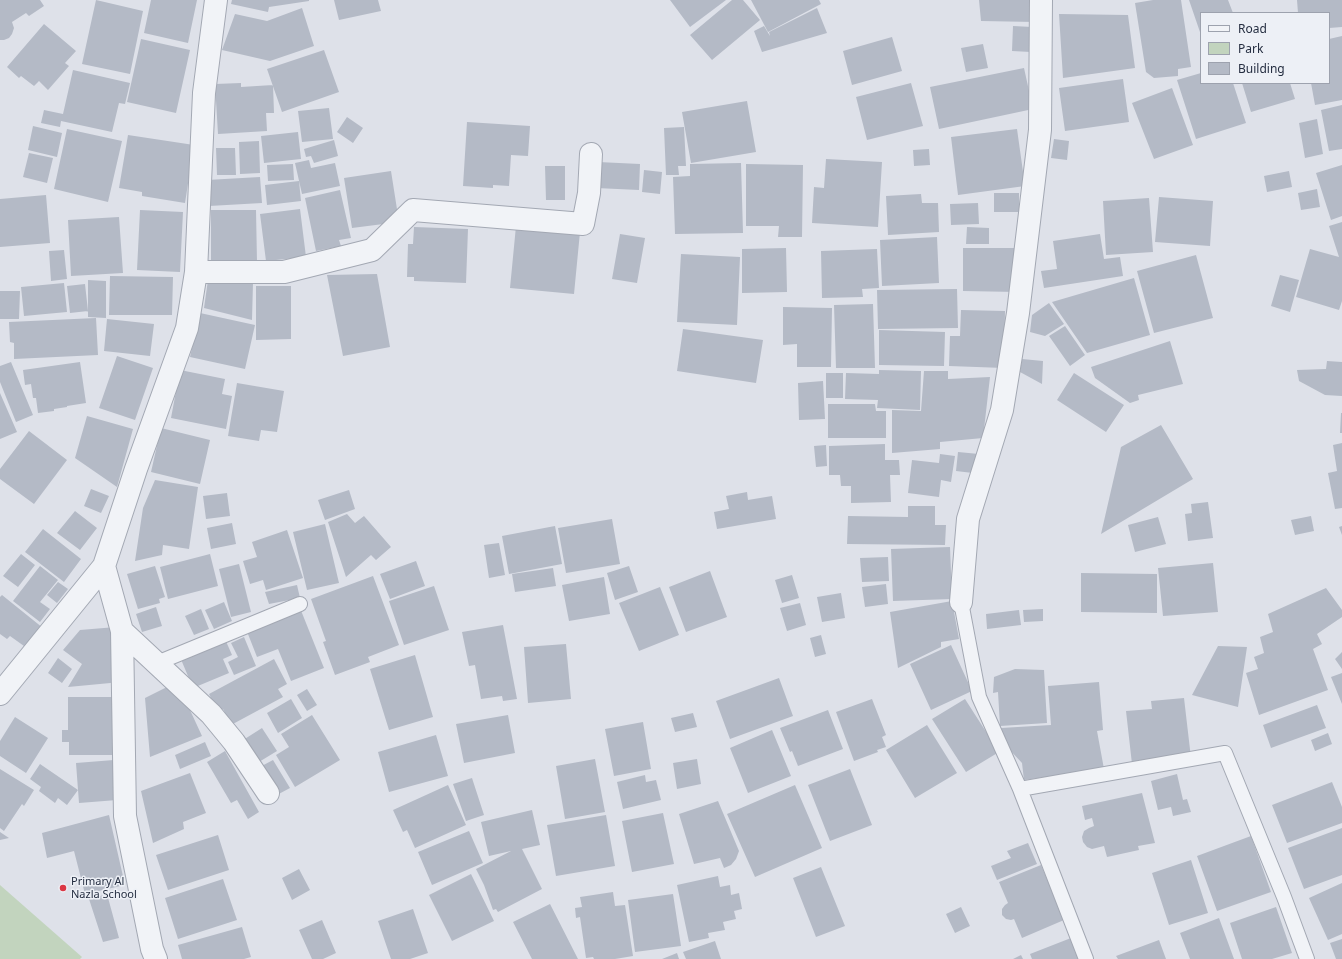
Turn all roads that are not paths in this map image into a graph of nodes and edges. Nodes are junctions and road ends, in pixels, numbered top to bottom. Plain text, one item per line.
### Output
1 (216, 0) edge
2 (1041, 0) edge
3 (591, 154) dead end
4 (196, 272) junction
5 (104, 566) junction
6 (961, 602) joint
7 (300, 604) dead end
8 (122, 631) junction
9 (157, 663) junction
10 (0, 694) edge
11 (1020, 789) junction
12 (268, 793) dead end
13 (156, 959) edge
14 (1086, 959) edge
15 (1307, 959) edge

1 - 4 street
2 - 6 street
3 - 4 street
4 - 5 street
5 - 8 street
5 - 10 street
6 - 11 lane
7 - 9 lane
8 - 9 street
8 - 13 street
9 - 12 street
11 - 14 lane
11 - 15 lane

